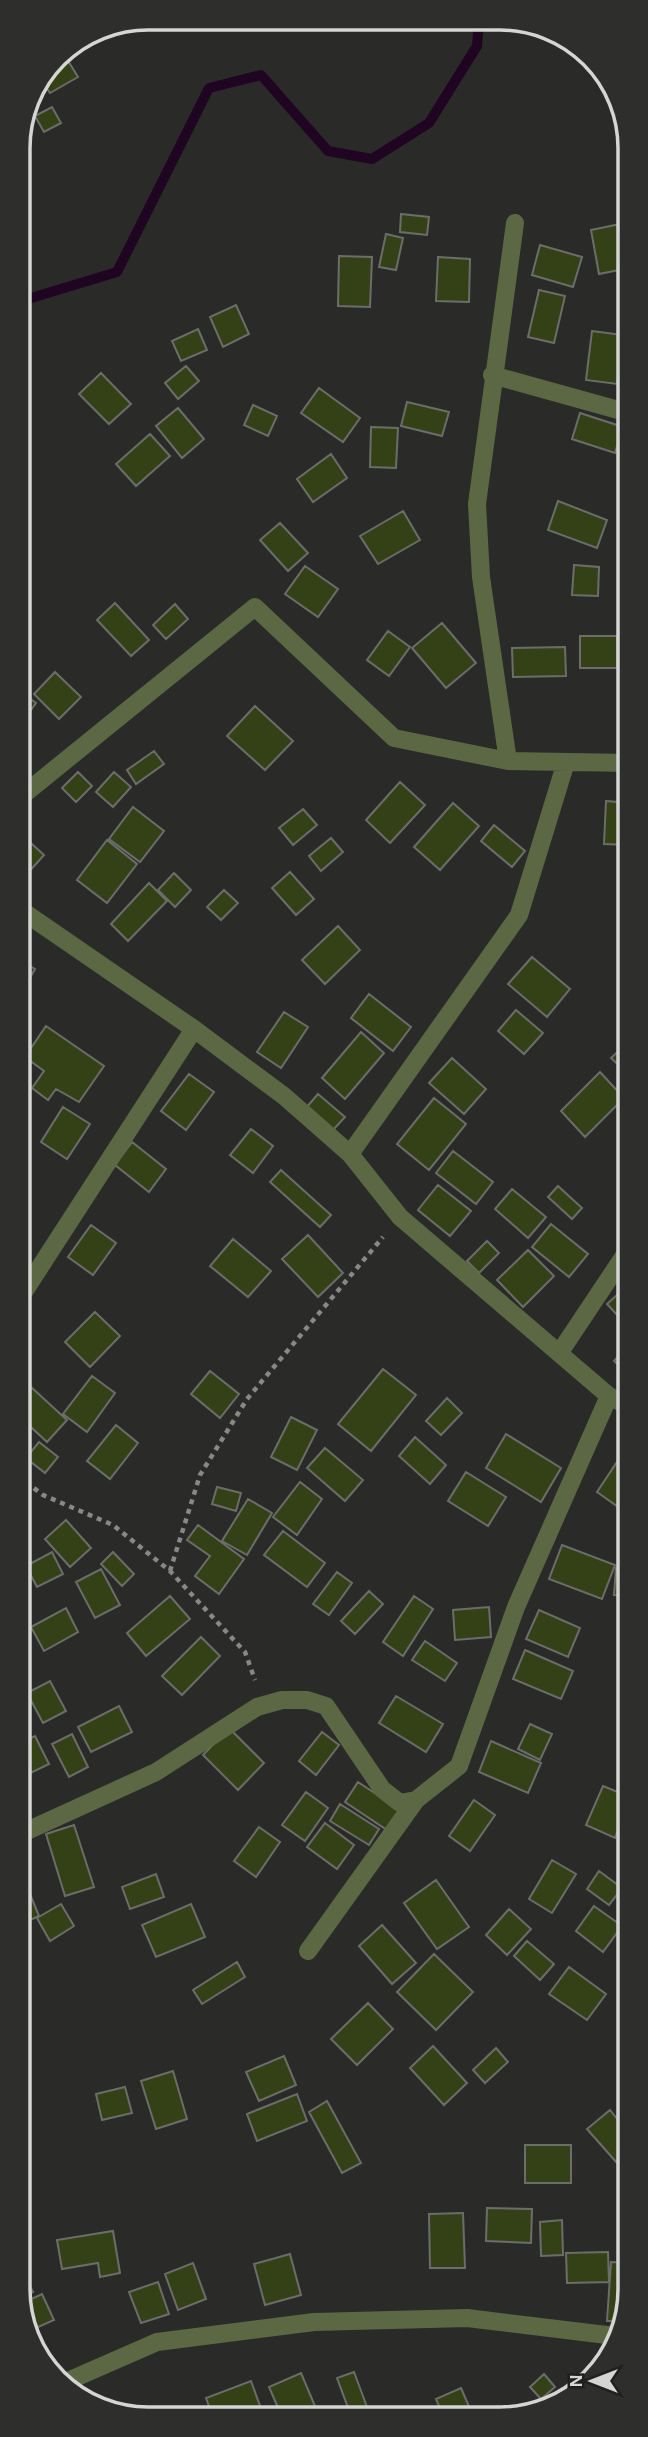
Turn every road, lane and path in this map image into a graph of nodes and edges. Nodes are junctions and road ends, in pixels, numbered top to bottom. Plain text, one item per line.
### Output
1 (515, 223) dead end
2 (492, 375) junction
3 (618, 410) edge
4 (508, 761) junction
5 (566, 762) junction
6 (618, 763) edge
7 (30, 789) edge
8 (30, 916) edge
9 (194, 1029) junction
10 (350, 1154) junction
11 (400, 1217) junction
12 (618, 1265) edge
13 (30, 1282) edge
14 (560, 1352) junction
15 (608, 1396) junction
16 (618, 1401) edge
17 (30, 1485) edge
18 (170, 1571) junction
19 (257, 1707) junction
20 (416, 1800) junction
21 (30, 1830) edge
22 (308, 1951) dead end
23 (608, 2335) edge
24 (72, 2379) edge

1 - 2 street
2 - 3 street
2 - 4 street
4 - 5 street
4 - 7 street
5 - 6 street
5 - 10 street
8 - 9 street
9 - 10 street
9 - 13 street
10 - 11 street
11 - 14 street
11 - 18 path
12 - 14 street
14 - 15 street
15 - 16 street
15 - 20 street
17 - 18 path
18 - 19 path
19 - 20 street
19 - 21 street
20 - 22 street
23 - 24 street

